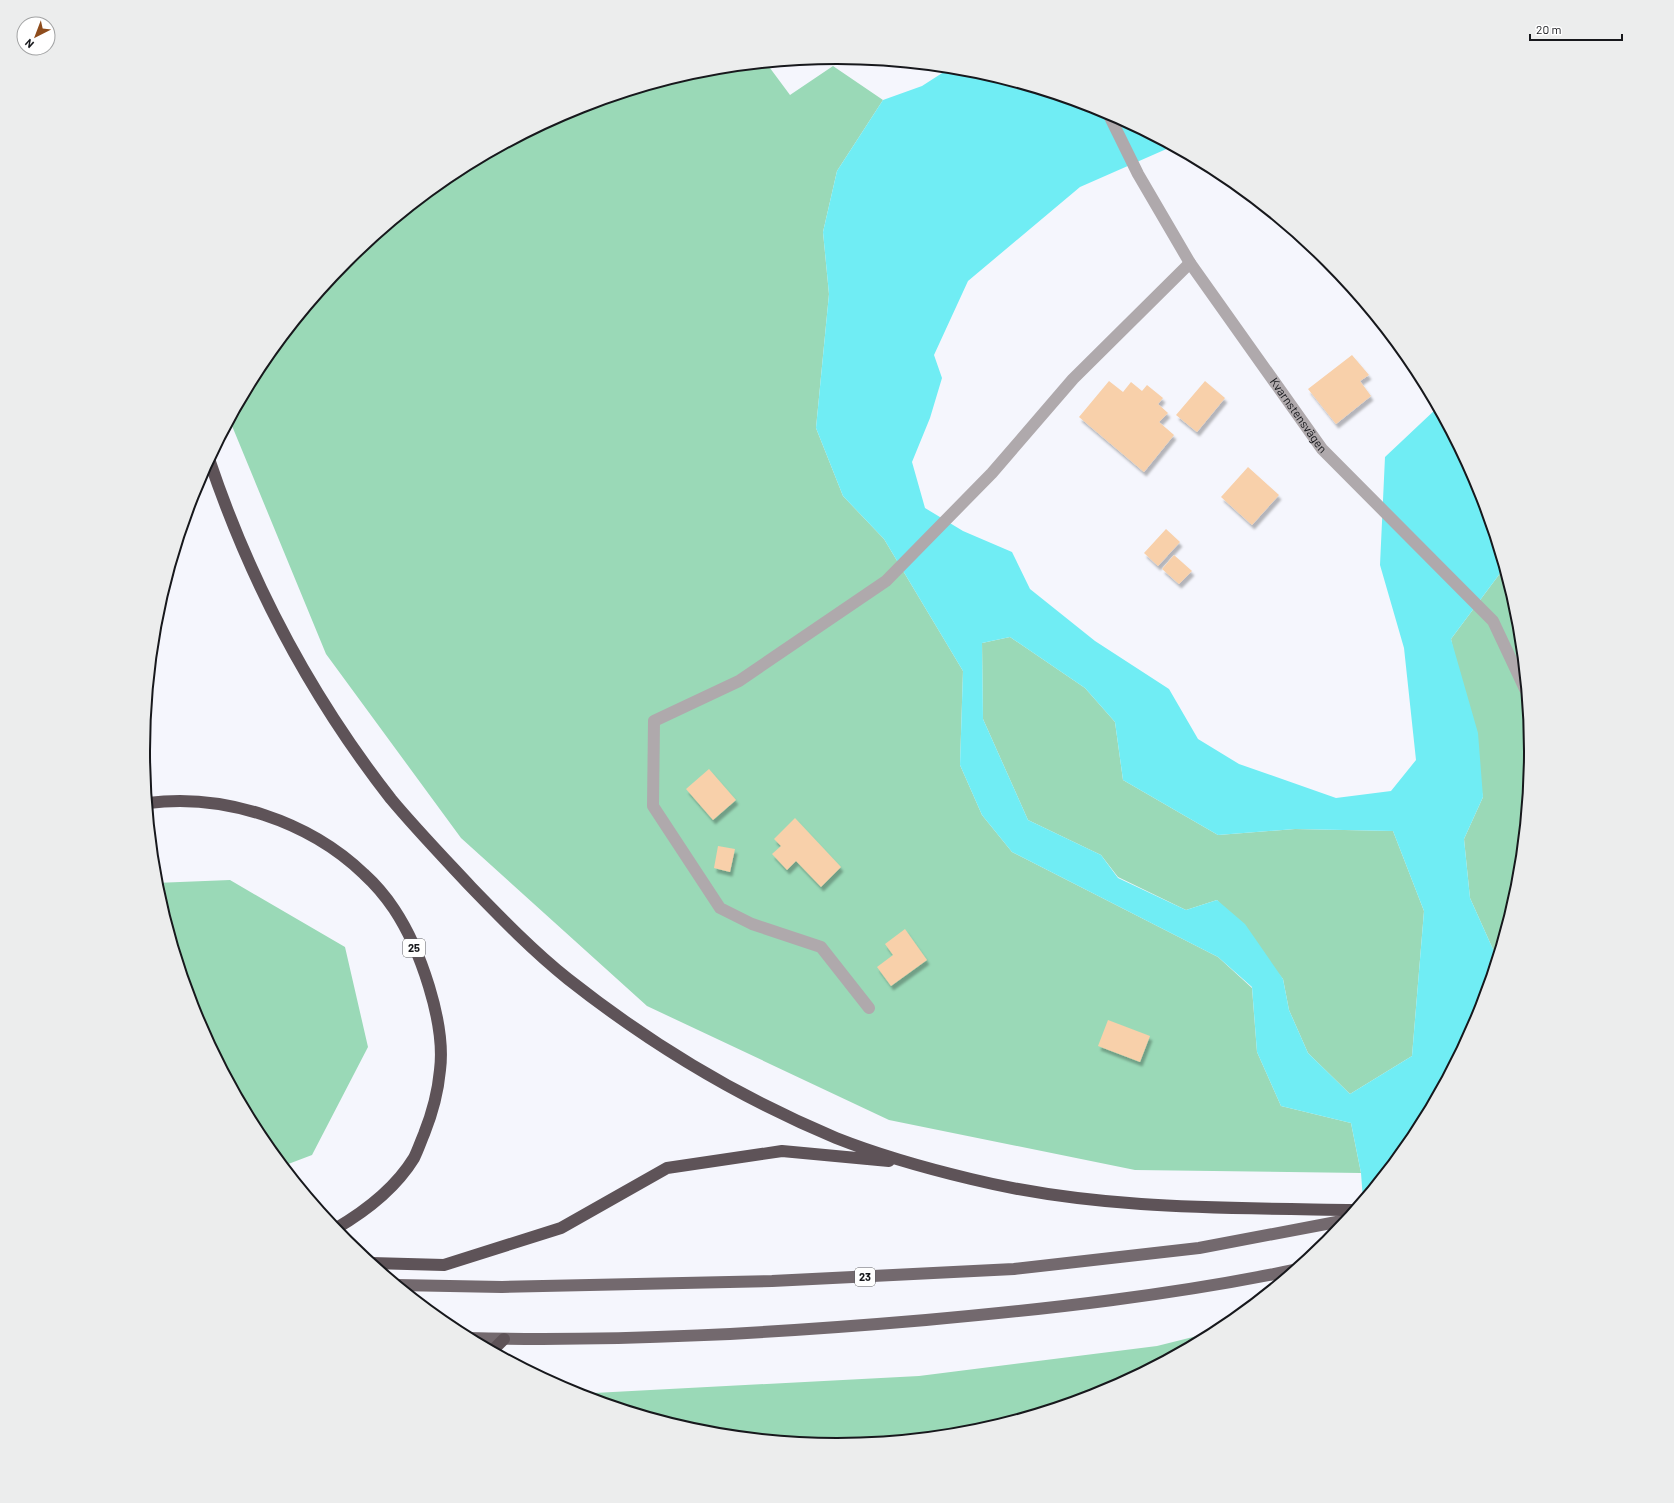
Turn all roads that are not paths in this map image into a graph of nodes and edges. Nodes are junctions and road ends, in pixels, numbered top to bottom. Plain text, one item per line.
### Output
1 (1112, 122) edge
2 (1190, 263) junction
3 (212, 466) edge
4 (1521, 680) edge
5 (152, 802) edge
6 (869, 1008) dead end
7 (908, 1163) junction
8 (1349, 1210) edge
9 (1339, 1221) edge
10 (340, 1226) edge
11 (379, 1263) edge
12 (1286, 1272) edge
13 (404, 1285) edge
14 (479, 1338) edge
15 (504, 1339) junction
16 (495, 1348) edge

1 - 2 street, Kvarnstensvägen
2 - 4 street, Kvarnstensvägen
2 - 6 street
3 - 7 highway
5 - 10 highway, 25
7 - 8 highway
7 - 11 highway
9 - 13 main road, 23
12 - 15 main road
14 - 15 main road
15 - 16 highway

